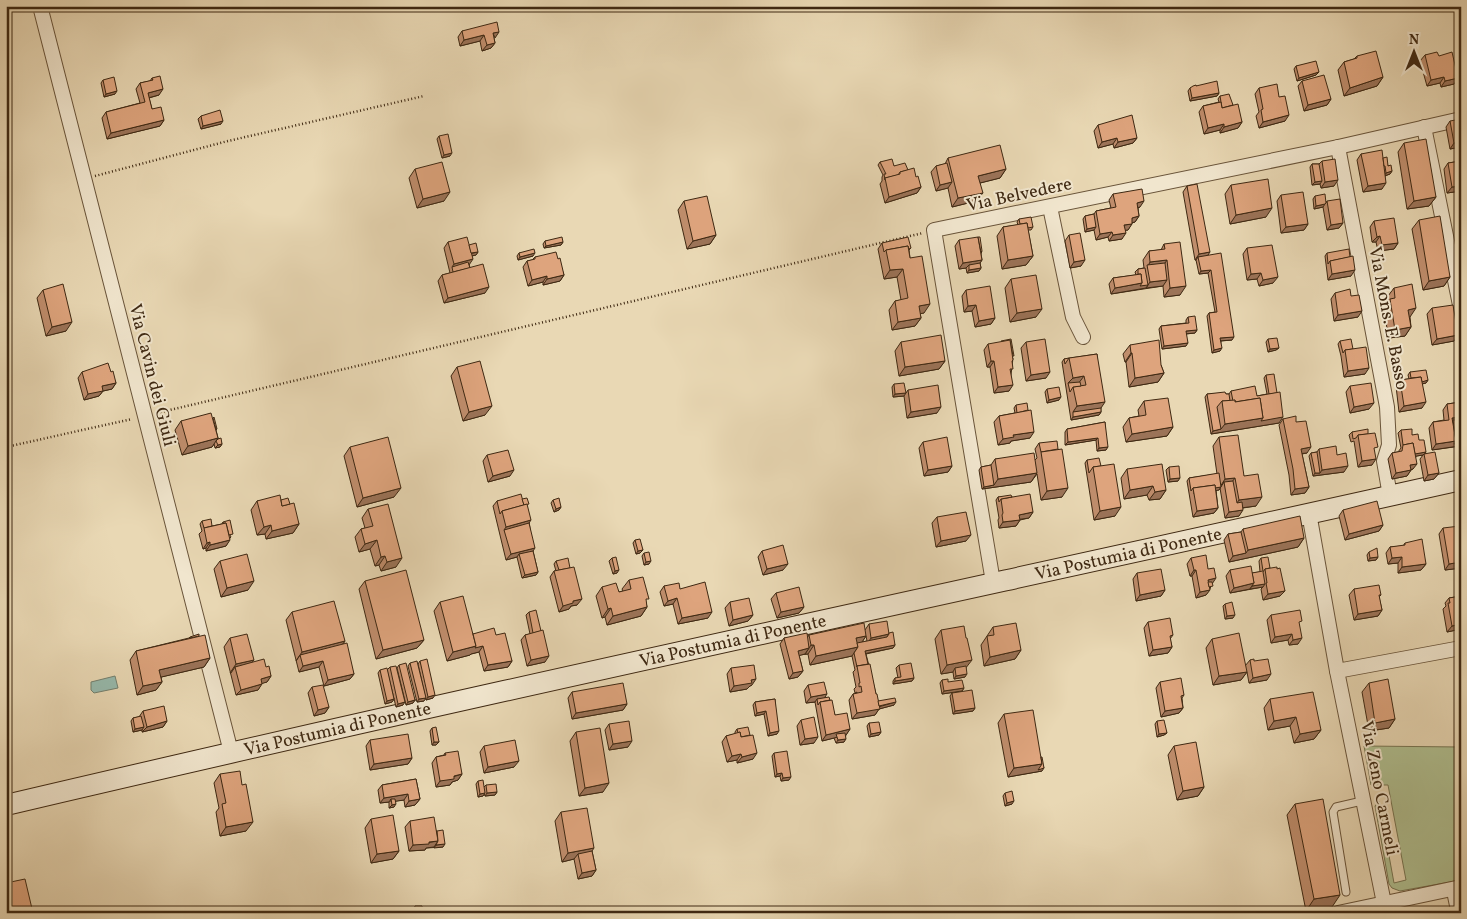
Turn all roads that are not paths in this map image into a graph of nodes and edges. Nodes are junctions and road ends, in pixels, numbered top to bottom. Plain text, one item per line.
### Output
1 (40, 6) edge
2 (1461, 119) edge
3 (1424, 127) junction
4 (1338, 147) junction
5 (1050, 207) junction
6 (1461, 310) edge
7 (1083, 337) dead end
8 (1461, 480) edge
9 (1390, 496) junction
10 (1309, 513) junction
11 (993, 582) junction
12 (1461, 648) edge
13 (1337, 671) junction
14 (231, 752) junction
15 (1362, 801) junction
16 (6, 805) edge
17 (1455, 888) edge
18 (1346, 892) dead end
19 (1385, 908) edge
20 (1338, 913) edge
21 (1455, 913) edge

1 - 14 street, Via Cavin dei Giuli
2 - 3 street, Via Belvedere
3 - 4 street, Via Belvedere
3 - 6 street
4 - 5 street, Via Belvedere
4 - 9 street, Via Mons. E. Basso
5 - 7 street
5 - 11 street, Via Belvedere
8 - 9 main road, Via Postumia di Ponente
9 - 10 main road, Via Postumia di Ponente
10 - 11 main road, Via Postumia di Ponente
10 - 13 street, Via Zeno Carmeli
11 - 14 main road, Via Postumia di Ponente
12 - 13 street
13 - 15 street, Via Zeno Carmeli
14 - 16 main road, Via Postumia di Ponente
15 - 18 lane
15 - 19 street, Via Zeno Carmeli
17 - 19 street
17 - 21 lane
19 - 20 street

